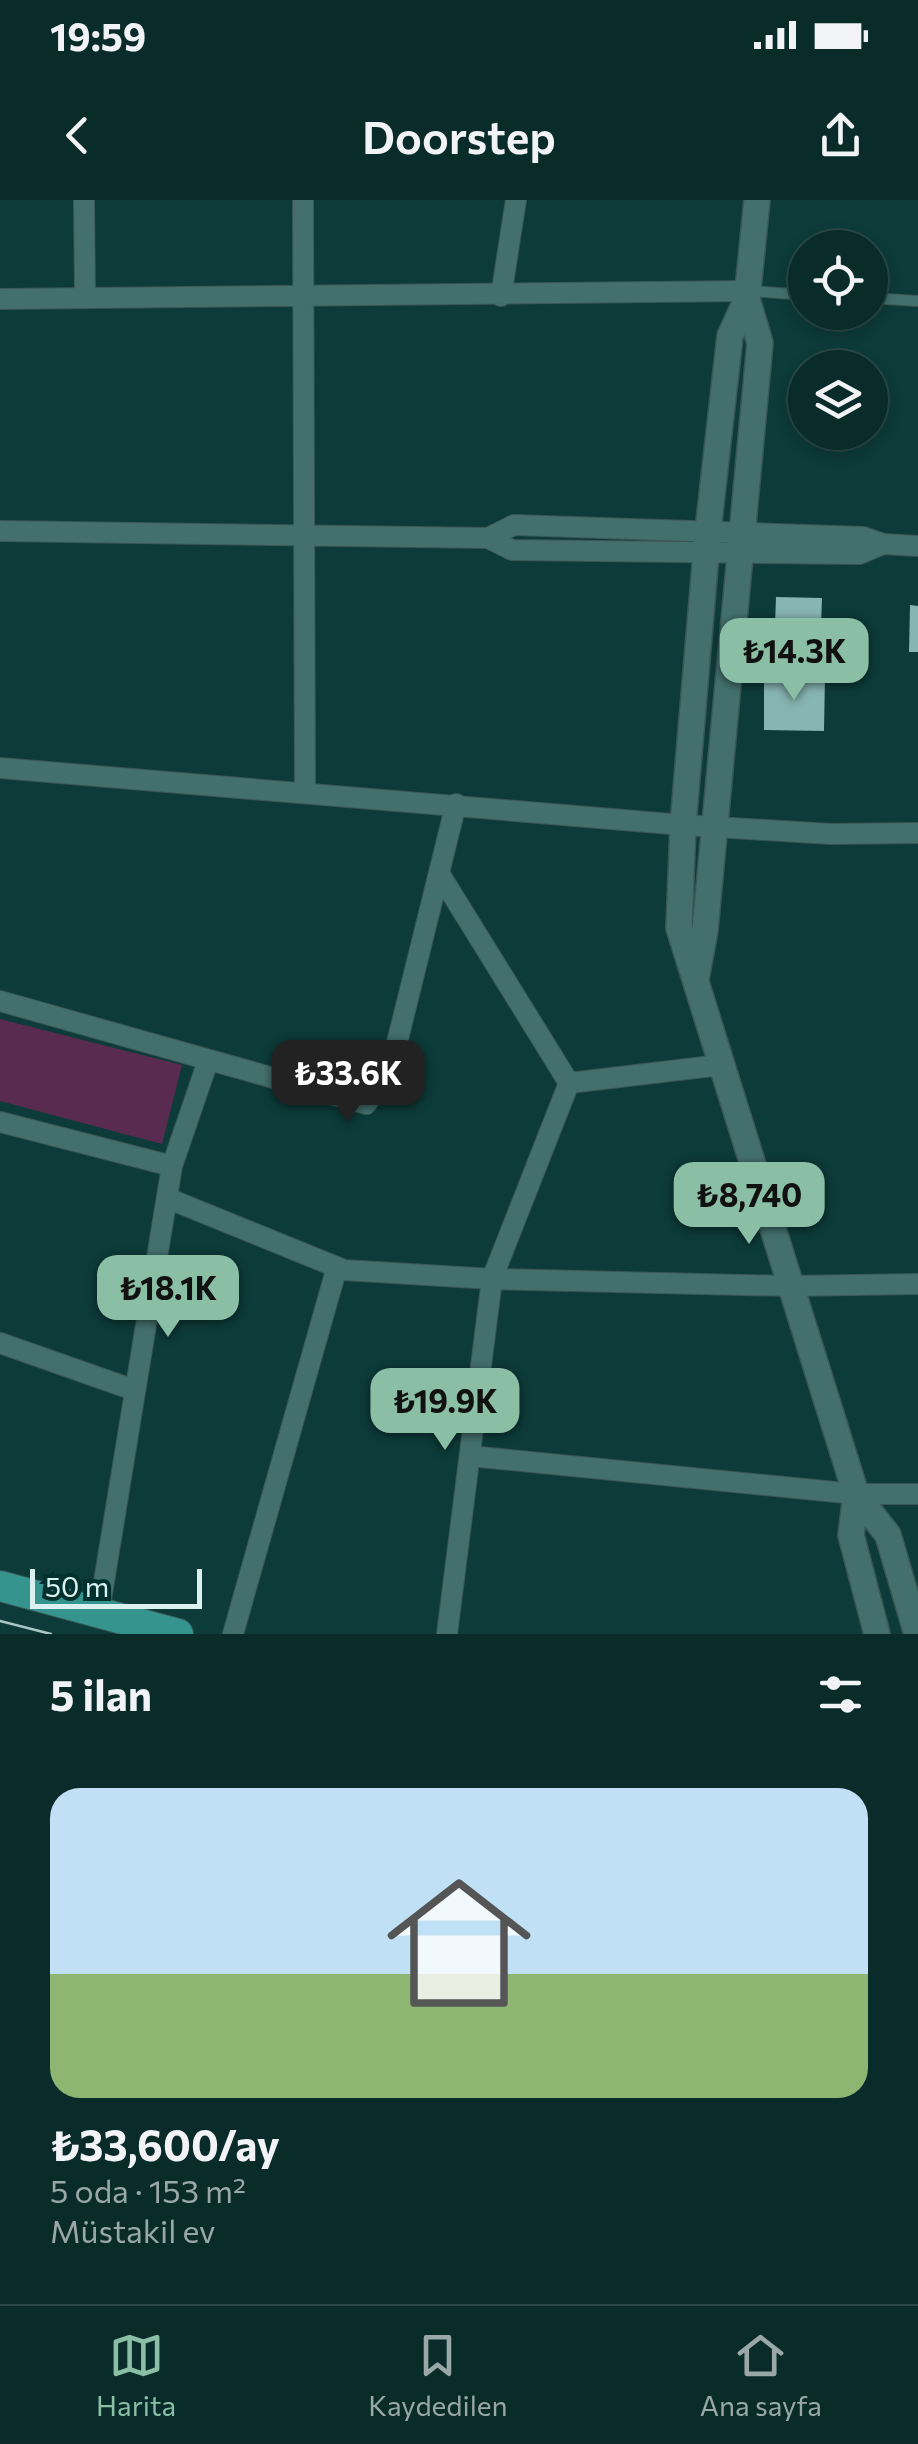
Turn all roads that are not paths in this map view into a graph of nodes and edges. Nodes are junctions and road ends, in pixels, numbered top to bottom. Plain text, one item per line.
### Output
1 (84, 200) edge
2 (304, 200) edge
3 (516, 200) edge
4 (757, 200) edge
5 (788, 294) edge
6 (747, 295) junction
7 (304, 296) junction
8 (502, 296) junction
9 (84, 298) junction
10 (0, 299) edge
11 (888, 299) edge
12 (918, 301) edge
13 (0, 531) edge
14 (304, 535) junction
15 (707, 542) junction
16 (740, 542) junction
17 (918, 546) edge
18 (0, 768) edge
19 (306, 792) junction
20 (456, 804) junction
21 (683, 825) junction
22 (714, 827) junction
23 (918, 833) edge
24 (439, 874) junction
25 (695, 984) junction
26 (0, 1001) edge
27 (208, 1060) junction
28 (720, 1065) junction
29 (568, 1082) junction
30 (0, 1122) edge
31 (172, 1166) junction
32 (167, 1198) junction
33 (336, 1267) junction
34 (492, 1279) junction
35 (918, 1284) edge
36 (790, 1286) junction
37 (0, 1342) edge
38 (134, 1390) junction
39 (470, 1456) junction
40 (856, 1494) junction
41 (918, 1494) edge
42 (0, 1586) edge
43 (99, 1612) junction
44 (178, 1634) edge
45 (233, 1634) edge
46 (447, 1634) edge
47 (877, 1634) edge
48 (917, 1634) edge

1 - 9 street
2 - 7 street
3 - 8 street
4 - 6 street
5 - 6 lane
6 - 8 street
6 - 15 street
6 - 16 street
7 - 8 street
7 - 9 street
7 - 14 street
9 - 10 street
11 - 12 lane
13 - 14 street
14 - 15 street
14 - 19 street
15 - 16 street
15 - 21 street
16 - 17 street
16 - 22 street
18 - 19 street
19 - 20 street
20 - 21 street
20 - 24 street
21 - 22 street
21 - 25 street
22 - 23 street
22 - 25 street
24 - 27 street
24 - 29 street
25 - 28 street
26 - 27 street
27 - 31 street
28 - 29 street
28 - 36 street
29 - 34 street
30 - 31 street
31 - 32 street
32 - 33 street
32 - 38 street
33 - 34 street
33 - 45 street
34 - 36 street
34 - 39 street
35 - 36 street
36 - 40 street
37 - 38 street
38 - 43 street
39 - 40 street
39 - 46 street
40 - 41 street
40 - 47 street
40 - 48 street
42 - 43 main road
43 - 44 main road

